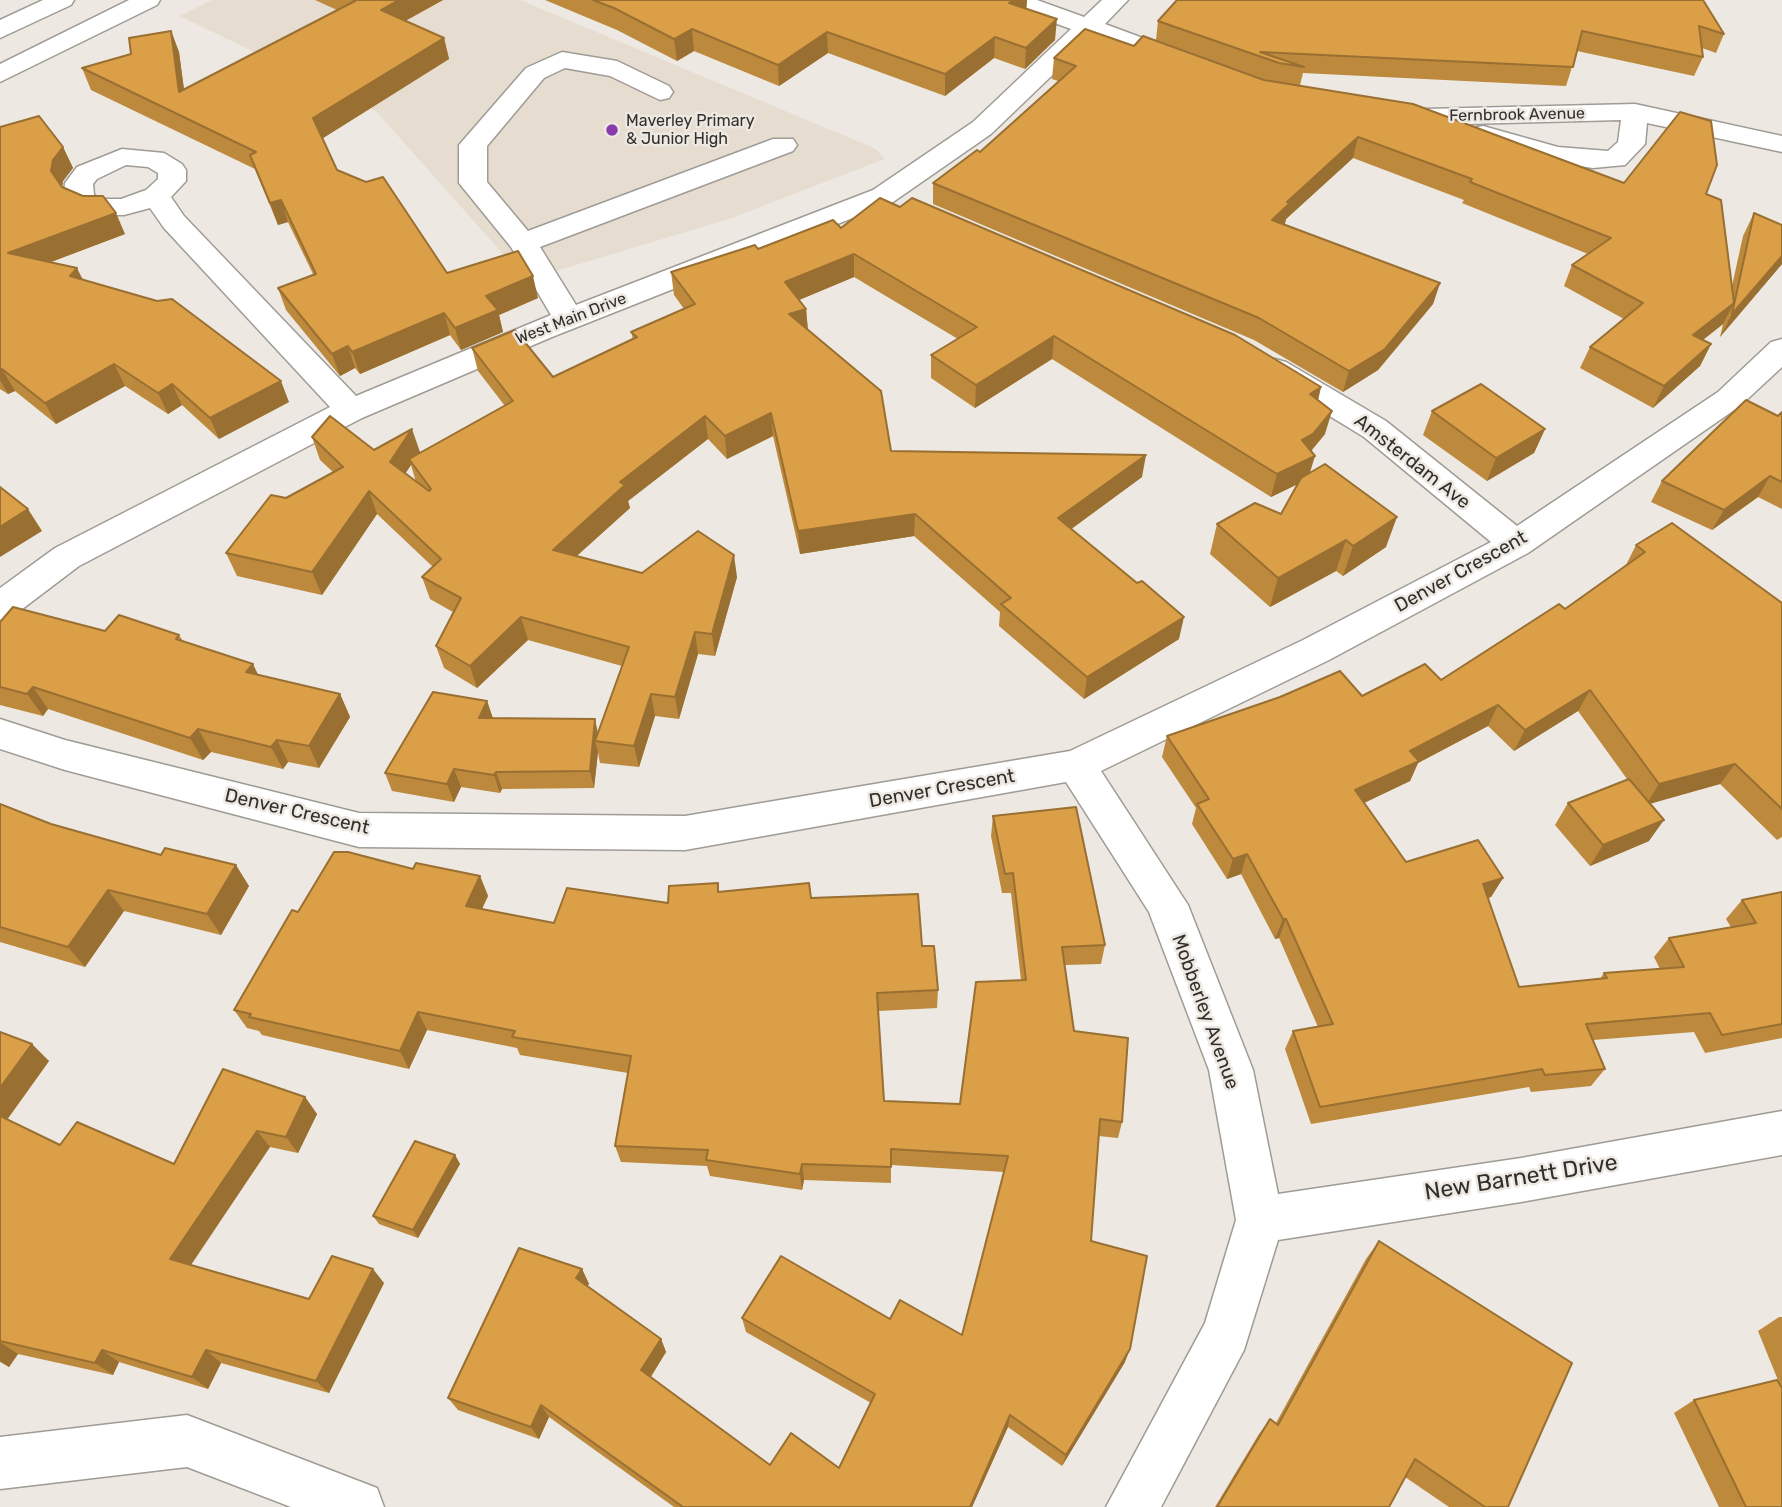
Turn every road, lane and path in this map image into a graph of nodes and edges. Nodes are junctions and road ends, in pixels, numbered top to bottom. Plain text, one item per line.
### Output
1 (62, 0) edge
2 (148, 0) edge
3 (1014, 0) edge
4 (1116, 0) edge
5 (1086, 27) junction
6 (0, 30) edge
7 (1203, 69) edge
8 (0, 74) edge
9 (660, 92) dead end
10 (1373, 109) edge
11 (1635, 112) junction
12 (1425, 117) junction
13 (1782, 144) edge
14 (783, 145) dead end
15 (156, 196) dead end
16 (883, 196) junction
17 (913, 208) edge
18 (523, 243) junction
19 (569, 319) junction
20 (1782, 349) edge
21 (1253, 356) edge
22 (351, 410) junction
23 (1516, 544) junction
24 (0, 607) edge
25 (0, 734) edge
26 (1076, 765) junction
27 (1782, 1133) edge
28 (1260, 1220) junction
29 (0, 1462) edge
30 (358, 1507) edge
31 (1132, 1507) edge

1 - 6 main road
2 - 8 main road
3 - 5 main road
4 - 5 main road, West Main Drive
5 - 7 main road
5 - 16 main road, West Main Drive
9 - 18 main road
10 - 12 main road, Fernbrook Avenue
11 - 12 main road, Fernbrook Avenue
11 - 12 main road
11 - 13 main road, Fernbrook Avenue
14 - 18 main road
15 - 22 main road
16 - 17 main road
16 - 19 main road, West Main Drive
18 - 19 main road
19 - 22 main road, West Main Drive
20 - 23 main road, Denver Crescent
21 - 23 main road, Amsterdam Ave
22 - 24 main road, West Main Drive
23 - 26 main road, Denver Crescent
25 - 26 main road, Denver Crescent
26 - 28 main road, Mobberley Avenue
27 - 28 main road, New Barnett Drive
28 - 31 main road, Mobberley Avenue
29 - 30 main road

